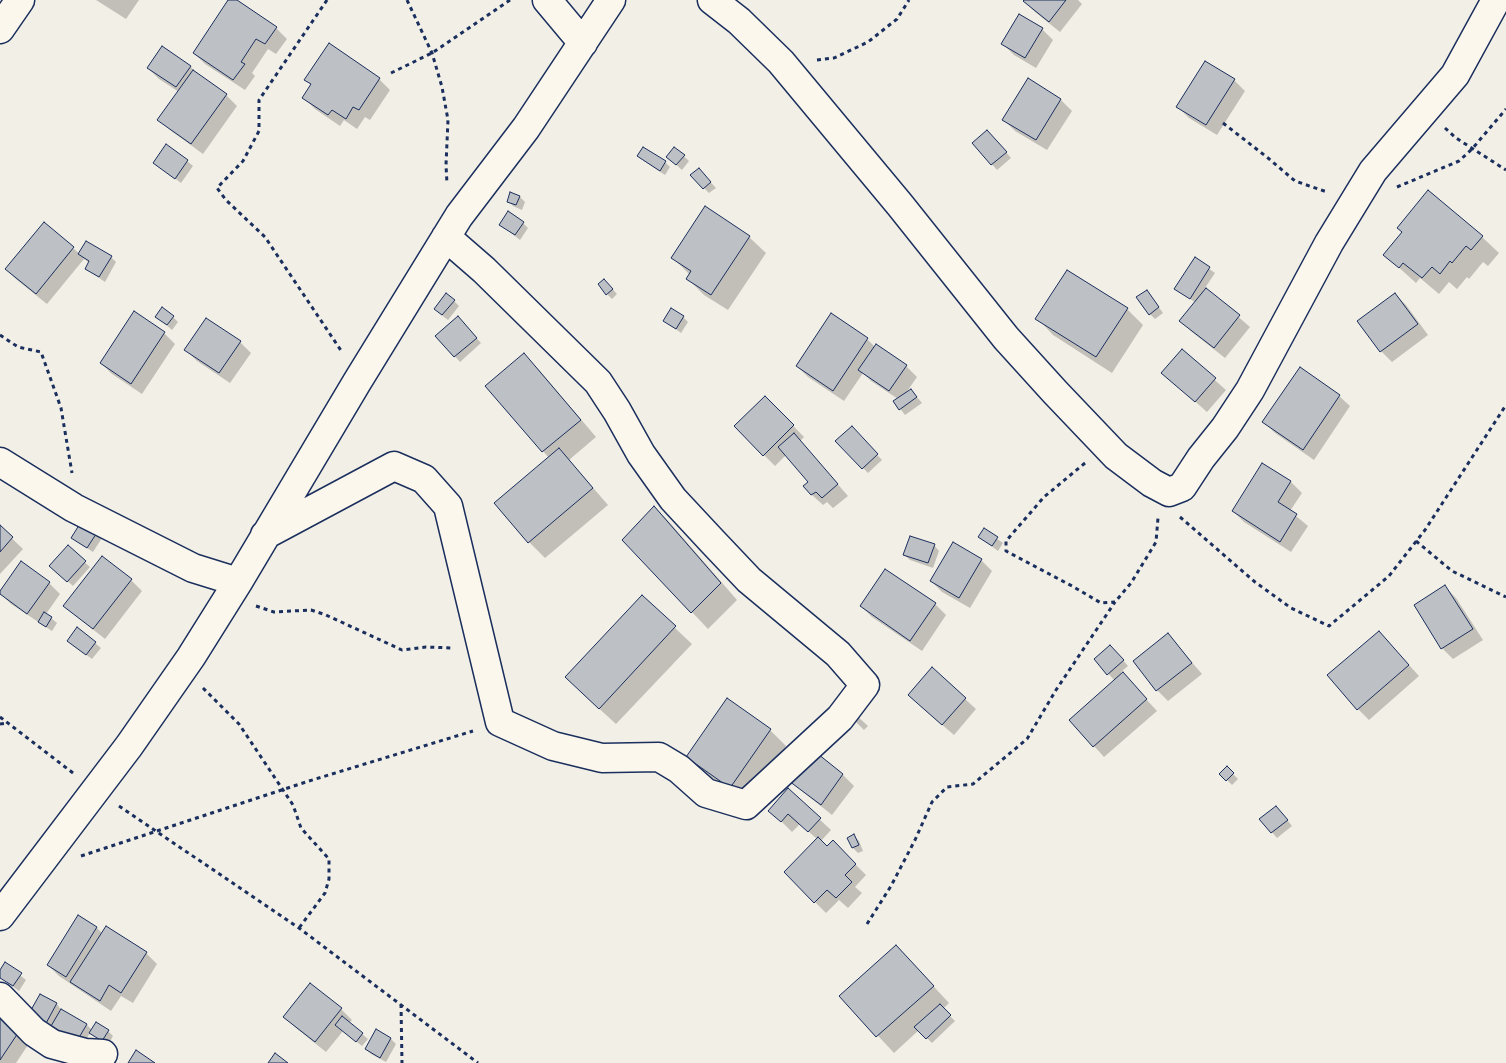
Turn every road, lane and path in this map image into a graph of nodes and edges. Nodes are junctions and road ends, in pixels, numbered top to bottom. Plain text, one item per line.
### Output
1 (20, 0) edge
2 (327, 0) edge
3 (407, 0) edge
4 (510, 0) edge
5 (547, 0) edge
6 (611, 0) edge
7 (712, 0) edge
8 (909, 0) edge
9 (1496, 0) edge
10 (0, 29) edge
11 (583, 43) junction
12 (432, 53) junction
13 (781, 62) junction
14 (390, 73) dead end
15 (1425, 111) junction
16 (1506, 170) edge
17 (450, 232) junction
18 (0, 335) edge
19 (362, 374) junction
20 (1506, 405) edge
21 (1107, 447) junction
22 (0, 462) edge
23 (1152, 483) junction
24 (74, 508) junction
25 (1180, 516) dead end
26 (265, 535) junction
27 (1416, 541) junction
28 (235, 587) junction
29 (1506, 597) edge
30 (1115, 602) junction
31 (482, 650) junction
32 (181, 670) junction
33 (0, 718) edge
34 (500, 722) junction
35 (8, 723) junction
36 (0, 724) edge
37 (284, 789) junction
38 (95, 790) junction
39 (156, 831) junction
40 (76, 858) dead end
41 (0, 916) edge
42 (867, 924) dead end
43 (299, 928) junction
44 (0, 997) edge
45 (401, 1004) junction
46 (103, 1054) dead end
47 (402, 1063) edge
48 (478, 1063) edge

1 - 10 street
2 - 19 path
3 - 12 path
4 - 12 path
5 - 11 street
6 - 11 street
7 - 13 street
8 - 13 path
9 - 15 street
11 - 17 street
12 - 14 path
12 - 17 path
13 - 21 street
15 - 16 path
15 - 23 street
17 - 19 street
17 - 34 street
18 - 24 path
19 - 26 street
20 - 27 path
21 - 23 street
21 - 30 path
22 - 24 street
23 - 30 path
24 - 28 street
25 - 27 path
26 - 28 street
26 - 31 street
27 - 29 path
28 - 31 path
28 - 32 street
30 - 42 path
31 - 34 street
32 - 37 path
32 - 38 street
33 - 35 path
34 - 37 path
35 - 36 path
35 - 38 path
37 - 39 path
37 - 43 path
38 - 39 path
38 - 41 street
39 - 40 path
39 - 43 path
43 - 45 path
44 - 46 street
45 - 47 path
45 - 48 path

